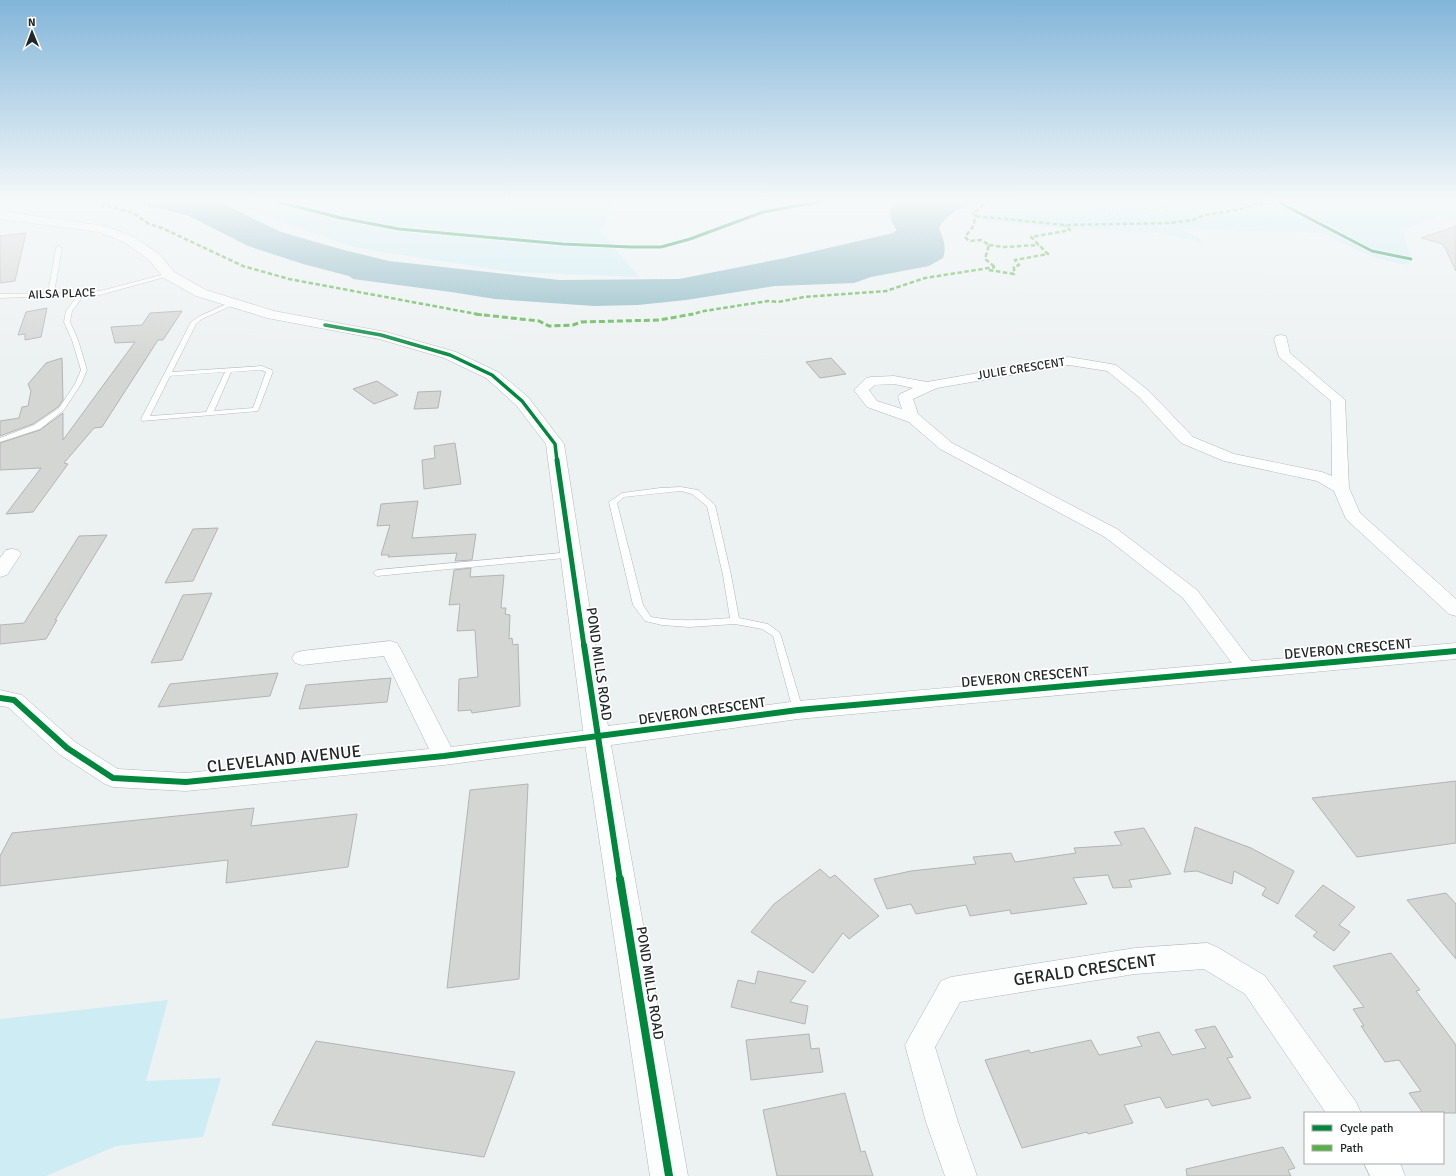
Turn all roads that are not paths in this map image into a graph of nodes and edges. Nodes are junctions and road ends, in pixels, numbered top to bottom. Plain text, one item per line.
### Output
1 (59, 255) edge
2 (151, 255) edge
3 (169, 275) junction
4 (83, 293) junction
5 (51, 294) junction
6 (0, 296) edge
7 (233, 303) junction
8 (1280, 339) dead end
9 (229, 370) junction
10 (167, 374) junction
11 (928, 386) junction
12 (209, 414) junction
13 (914, 419) junction
14 (0, 440) edge
15 (1341, 488) junction
16 (6, 554) edge
17 (572, 555) junction
18 (0, 571) edge
19 (377, 573) dead end
20 (1456, 610) edge
21 (735, 621) junction
22 (1456, 652) edge
23 (302, 658) dead end
24 (1248, 670) junction
25 (0, 698) edge
26 (798, 710) junction
27 (597, 737) junction
28 (444, 756) junction
29 (1344, 1112) edge
30 (1381, 1164) edge
31 (669, 1176) edge
32 (961, 1176) edge
33 (1390, 1176) edge

1 - 5 lane
2 - 3 main road, POND MILLS ROAD
3 - 4 lane, AILSA PLACE
3 - 7 main road, POND MILLS ROAD
4 - 5 lane, AILSA PLACE
4 - 14 lane
5 - 6 lane, AILSA PLACE
7 - 10 lane
7 - 17 main road, POND MILLS ROAD
8 - 15 street
9 - 10 lane
9 - 12 lane
9 - 12 lane
10 - 12 lane
11 - 13 street, JULIE CRESCENT
11 - 13 street, JULIE CRESCENT
11 - 15 street, JULIE CRESCENT
13 - 24 street, JULIE CRESCENT
15 - 20 street
16 - 18 street
17 - 19 lane
17 - 27 main road, POND MILLS ROAD
21 - 21 lane
21 - 26 lane
22 - 24 main road, DEVERON CRESCENT
23 - 28 street
24 - 26 main road, DEVERON CRESCENT
25 - 28 street, CLEVELAND AVENUE
26 - 27 main road, DEVERON CRESCENT
27 - 28 street, CLEVELAND AVENUE
27 - 31 main road, POND MILLS ROAD
29 - 32 street, GERALD CRESCENT
30 - 33 street

